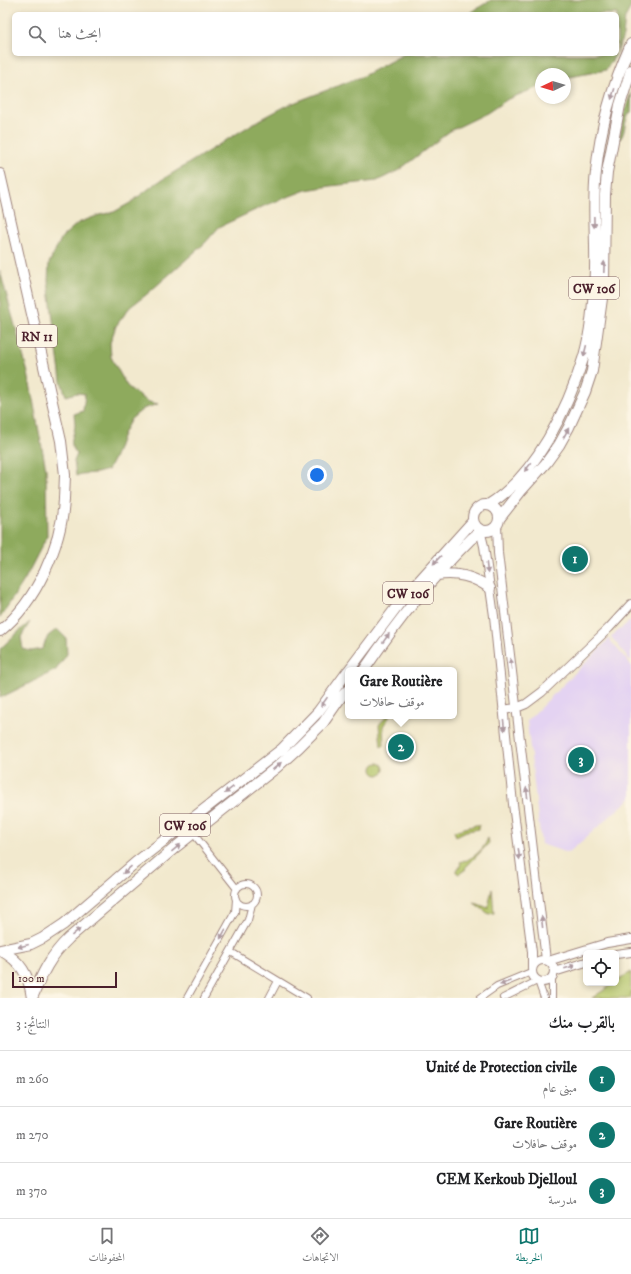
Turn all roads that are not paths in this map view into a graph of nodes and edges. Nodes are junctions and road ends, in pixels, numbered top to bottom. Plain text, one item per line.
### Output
1 (631, 44) edge
2 (631, 70) edge
3 (0, 174) edge
4 (64, 499) junction
5 (488, 505) junction
6 (474, 521) junction
7 (498, 522) junction
8 (482, 531) junction
9 (437, 575) junction
10 (490, 588) junction
11 (631, 604) edge
12 (0, 627) edge
13 (0, 631) edge
14 (351, 667) edge
15 (366, 667) edge
16 (345, 675) edge
17 (345, 693) edge
18 (516, 708) junction
19 (503, 710) junction
20 (193, 833) junction
21 (237, 889) junction
22 (236, 899) junction
23 (252, 904) junction
24 (631, 939) edge
25 (0, 950) edge
26 (231, 952) junction
27 (631, 952) edge
28 (619, 954) edge
29 (547, 961) junction
30 (583, 963) edge
31 (532, 970) junction
32 (553, 974) junction
33 (278, 981) junction
34 (538, 981) junction
35 (32, 998) edge
36 (187, 998) edge
37 (204, 998) edge
38 (268, 998) edge
39 (306, 998) edge
40 (480, 998) edge
41 (503, 998) edge
42 (544, 998) edge
43 (552, 998) edge

1 -> 5 main road, CW 106
7 -> 2 main road, CW 106
3 - 4 main road, RN 11
4 - 12 main road, RN 11
4 - 13 main road, RN 11
5 - 6 main road
5 - 7 main road
6 - 8 main road
6 -> 14 main road, CW 106
7 - 8 main road
18 -> 7 street
8 - 9 main road, CW 106
8 -> 10 street
9 - 10 main road
15 -> 9 main road, CW 106
10 - 19 street
11 - 18 street
16 -> 25 main road, CW 106
20 -> 17 main road, CW 106
18 - 19 street
29 -> 18 street
19 -> 31 street
20 - 21 street
35 -> 20 main road, CW 106
21 - 22 street
21 - 23 street
22 - 23 street
22 -> 36 street
23 - 26 street
24 - 29 street
25 - 35 main road
26 - 33 street
26 - 37 street
27 - 28 street
29 - 31 street
29 - 32 street
32 -> 30 street
31 - 34 street
31 -> 40 street
32 - 34 street
32 - 43 street
33 - 38 street
33 - 39 street
34 - 41 street
34 - 42 street

